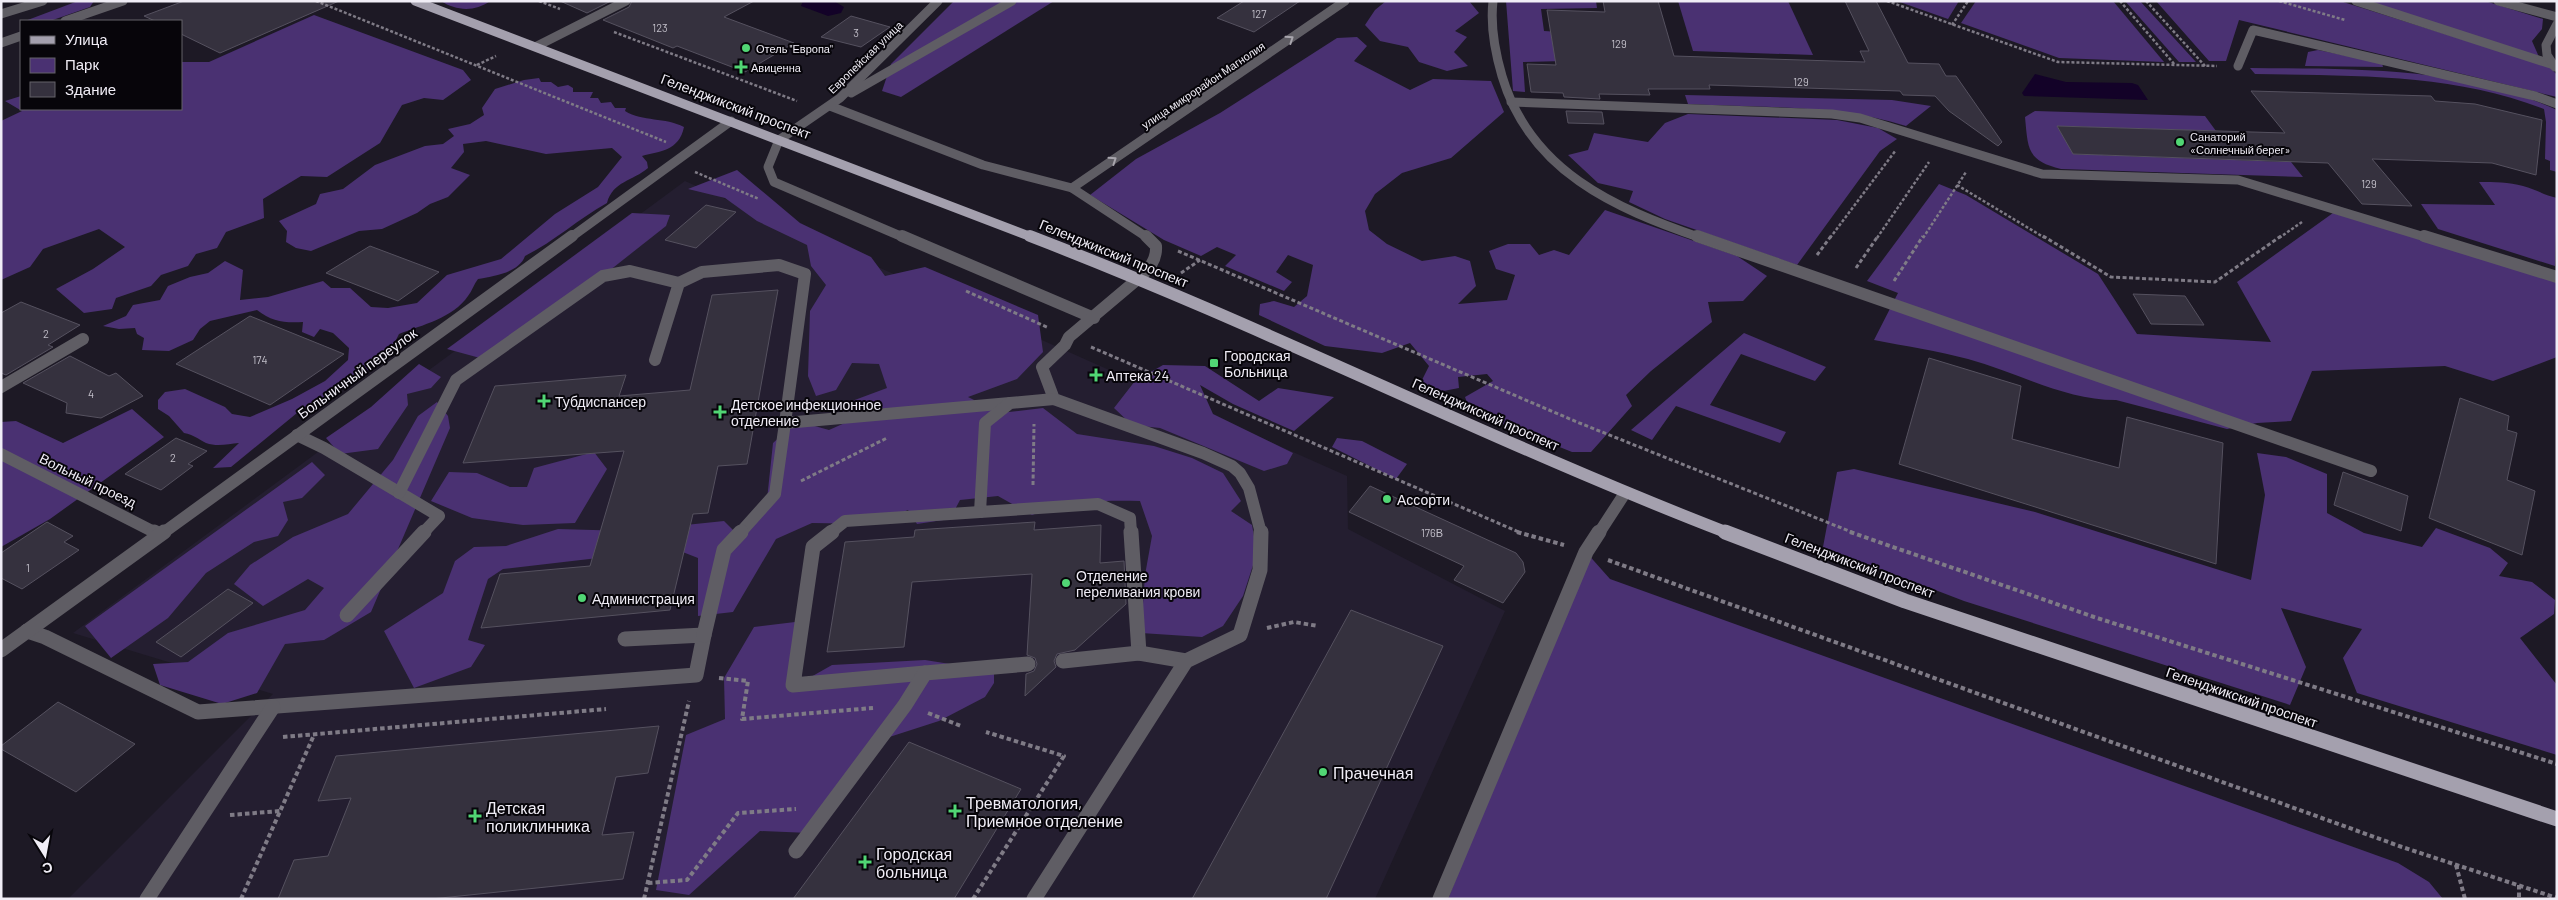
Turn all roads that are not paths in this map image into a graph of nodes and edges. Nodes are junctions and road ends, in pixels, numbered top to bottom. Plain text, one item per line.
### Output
1 (43, 1) edge
2 (103, 1) edge
3 (123, 1) edge
4 (626, 1) edge
5 (938, 1) edge
6 (1012, 1) edge
7 (1345, 1) edge
8 (1493, 1) edge
9 (2356, 1) edge
10 (2498, 1) edge
11 (422, 2) edge
12 (113, 5) junction
13 (1, 14) edge
14 (2557, 17) edge
15 (68, 20) edge
16 (2557, 24) edge
17 (20, 36) edge
18 (1, 42) edge
19 (537, 46) junction
20 (2238, 66) road end
21 (2556, 67) edge
22 (840, 98) junction
23 (1511, 102) junction
24 (2557, 104) edge
25 (830, 106) junction
26 (731, 121) junction
27 (779, 140) junction
28 (1072, 188) junction
29 (2557, 276) edge
30 (1140, 278) junction
31 (679, 284) junction
32 (1094, 318) junction
33 (83, 339) dead end
34 (655, 360) dead end
35 (1, 387) edge
36 (1054, 399) junction
37 (1010, 403) junction
38 (785, 423) junction
39 (297, 435) junction
40 (1, 454) edge
41 (2371, 471) dead end
42 (400, 493) junction
43 (1625, 493) junction
44 (980, 512) junction
45 (159, 535) junction
46 (347, 614) dead end
47 (27, 631) junction
48 (704, 635) junction
49 (626, 639) dead end
50 (1, 650) edge
51 (1139, 653) junction
52 (1063, 661) dead end
53 (1186, 661) junction
54 (1028, 664) dead end
55 (925, 673) junction
56 (273, 707) junction
57 (2557, 819) edge
58 (796, 851) dead end
59 (147, 899) edge
60 (1034, 899) edge
61 (1440, 899) edge

1 - 13 street
2 - 12 street
3 - 12 street
4 - 19 street
5 - 22 street, Европейская улица
6 - 22 street
28 -> 7 street, улица микрорайон Магнолия
8 - 23 street
9 - 21 street
10 - 14 street
11 - 19 main road, Геленджикский проспект
12 - 15 street
16 - 21 street
17 - 18 street
19 - 26 main road, Геленджикский проспект
20 - 24 street
22 - 25 street, Европейская улица
23 - 29 street
23 - 41 street
25 - 27 street, Европейская улица
25 - 28 street
26 - 27 main road, Геленджикский проспект
26 - 39 street, Больничный переулок
27 - 30 main road, Геленджикский проспект
27 - 32 street
28 - 30 street
30 - 32 street
30 - 43 main road, Геленджикский проспект
31 - 34 street
31 - 38 street
31 - 42 street
32 - 36 street
33 - 35 street
36 - 37 street
36 - 53 street
37 - 38 street
37 - 44 street
38 - 48 street
39 - 42 street
39 - 45 street, Больничный переулок
40 - 45 street, Вольный проезд
42 - 46 street
43 - 57 main road, Геленджикский проспект
43 - 61 street
44 - 51 street
44 - 55 street
45 - 47 street, Больничный переулок
47 - 50 street, Больничный переулок
47 - 56 street
48 - 49 street
48 - 56 street
51 - 52 street
51 - 53 street
53 - 60 street
54 - 55 street
55 - 58 street
56 - 59 street

